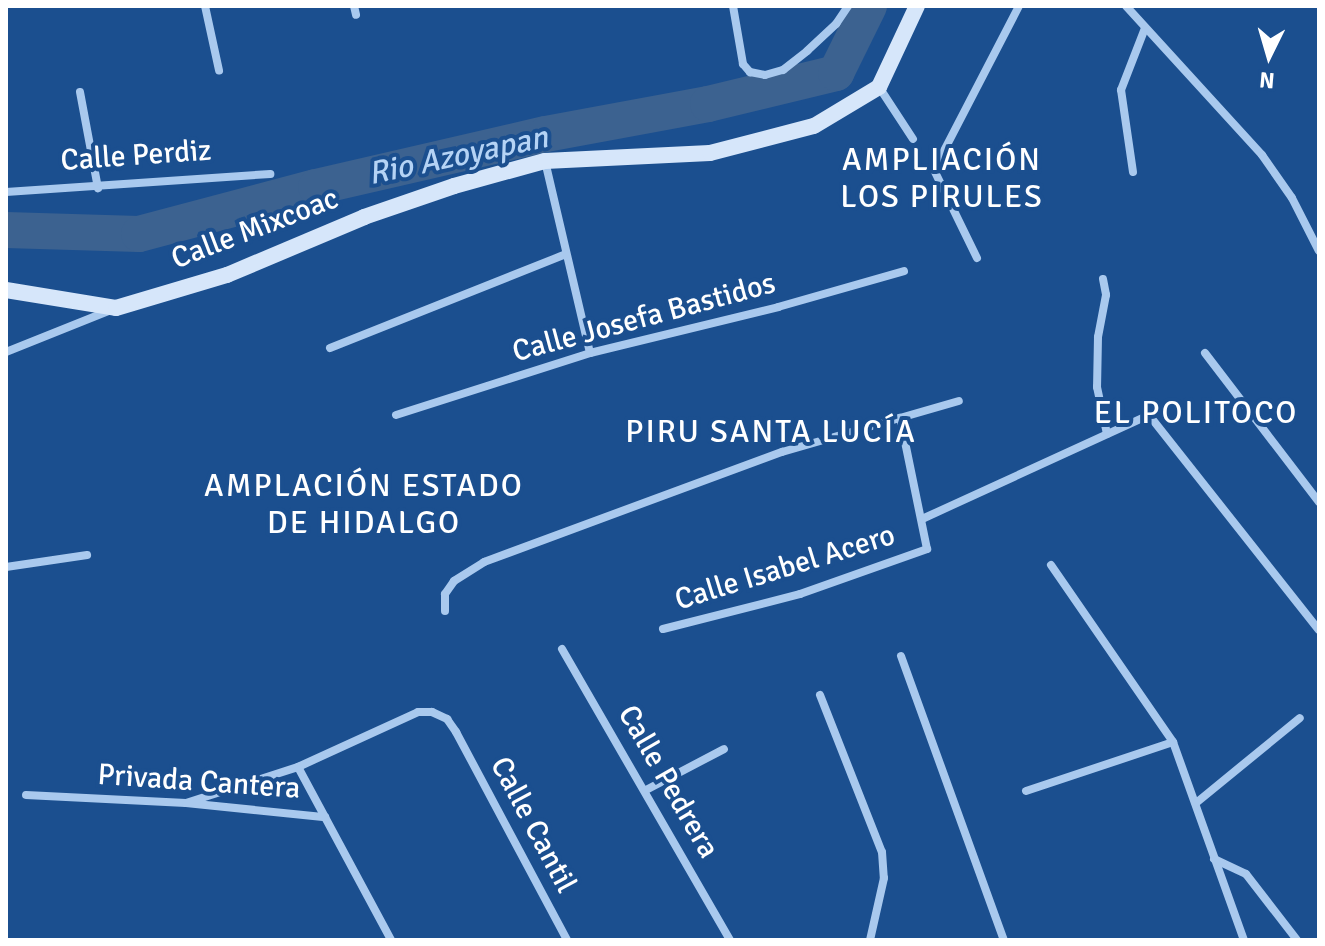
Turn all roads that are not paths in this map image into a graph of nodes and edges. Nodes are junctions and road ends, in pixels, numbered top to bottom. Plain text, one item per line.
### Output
1 (205, 6) edge
2 (733, 6) edge
3 (848, 6) edge
4 (917, 6) edge
5 (1019, 6) edge
6 (1126, 6) edge
7 (1145, 28) junction
8 (219, 70) dead end
9 (879, 87) junction
10 (80, 92) dead end
11 (913, 139) dead end
12 (545, 161) junction
13 (1133, 172) dead end
14 (270, 174) dead end
15 (98, 188) junction
16 (6, 192) edge
17 (1319, 251) edge
18 (566, 254) junction
19 (977, 258) dead end
20 (904, 271) dead end
21 (1103, 279) dead end
22 (6, 290) edge
23 (116, 308) junction
24 (330, 348) dead end
25 (6, 352) edge
26 (590, 353) junction
27 (1205, 353) dead end
28 (959, 401) dead end
29 (396, 415) dead end
30 (900, 418) junction
31 (1107, 434) junction
32 (1319, 502) edge
33 (922, 519) junction
34 (87, 555) dead end
35 (1051, 565) dead end
36 (6, 567) edge
37 (445, 611) dead end
38 (663, 629) dead end
39 (1319, 630) edge
40 (562, 649) dead end
41 (901, 656) dead end
42 (820, 695) dead end
43 (1300, 718) dead end
44 (1173, 742) junction
45 (724, 749) dead end
46 (298, 767) junction
47 (646, 790) junction
48 (1026, 791) dead end
49 (26, 795) dead end
50 (186, 803) junction
51 (1196, 803) junction
52 (325, 817) junction
53 (1214, 859) junction
54 (391, 940) edge
55 (567, 940) edge
56 (730, 940) edge
57 (870, 940) edge
58 (1004, 940) edge
59 (1244, 940) edge
60 (1297, 940) edge

1 - 8 street
2 - 3 street
4 - 9 street
5 - 19 street
6 - 7 street
7 - 13 street
7 - 17 street
9 - 11 street
9 - 12 street, Calle Mixcoac
10 - 15 street
12 - 18 street
12 - 23 street, Calle Mixcoac
14 - 15 street, Calle Perdiz
15 - 16 street, Calle Perdiz
18 - 24 street
18 - 26 street
20 - 26 street, Calle Josefa Bastidos
21 - 31 street
22 - 23 street
23 - 25 street
26 - 29 street, Calle Josefa Bastidos
27 - 32 street
28 - 30 street
30 - 33 street
30 - 37 street
31 - 33 street, Calle Isabel Acero
31 - 39 street, Calle Isabel Acero
33 - 38 street, Calle Isabel Acero
34 - 36 street
35 - 44 street
40 - 47 street, Calle Pedrera
41 - 58 street
42 - 57 street
43 - 51 street
44 - 48 street
44 - 51 street
45 - 47 street
46 - 50 street
46 - 52 street
46 - 55 street, Calle Cantil
47 - 56 street, Calle Pedrera
49 - 50 street, Privada Cantera
50 - 52 street, Privada Cantera
51 - 53 street
52 - 54 street, Privada Cantera
53 - 59 street
53 - 60 street

